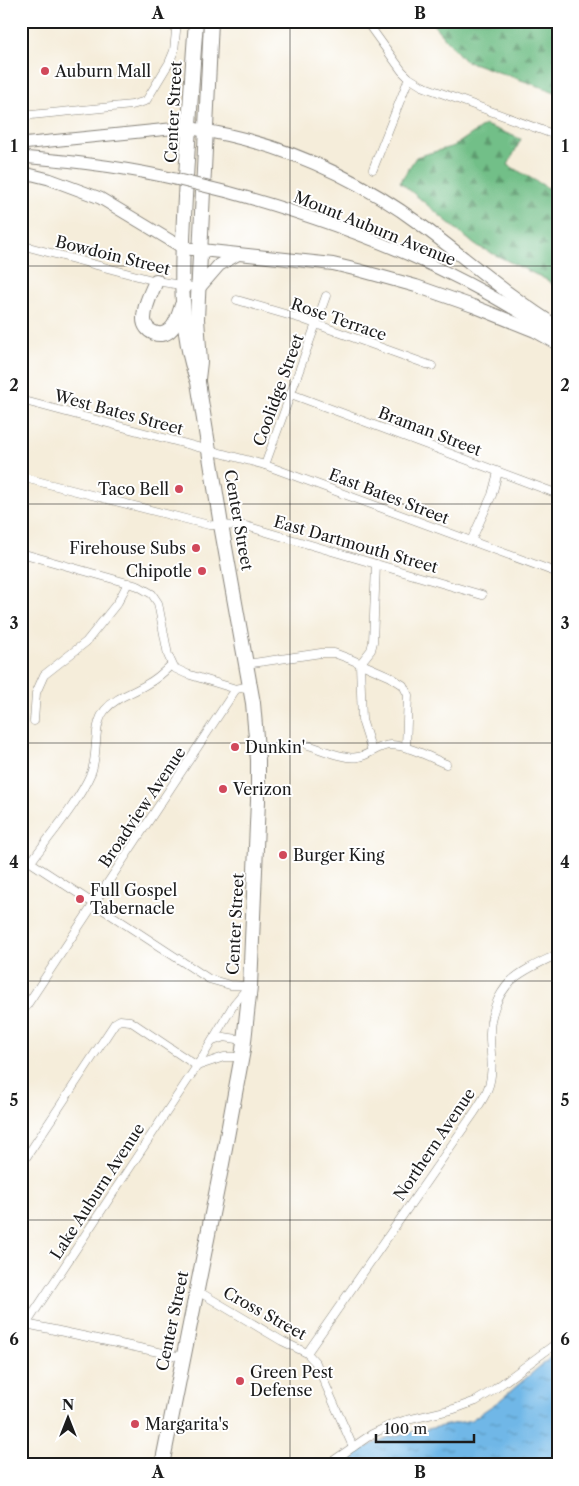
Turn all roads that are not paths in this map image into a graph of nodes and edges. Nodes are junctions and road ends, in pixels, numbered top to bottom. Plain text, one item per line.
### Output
1 (177, 21) edge
2 (196, 21) edge
3 (211, 21) edge
4 (366, 21) edge
5 (409, 78) junction
6 (207, 111) junction
7 (21, 116) edge
8 (189, 128) junction
9 (206, 131) junction
10 (229, 134) junction
11 (558, 136) edge
12 (21, 144) edge
13 (21, 157) edge
14 (373, 168) dead end
15 (21, 172) edge
16 (21, 245) edge
17 (183, 248) junction
18 (201, 249) junction
19 (238, 254) junction
20 (156, 281) junction
21 (182, 286) junction
22 (199, 288) junction
23 (326, 296) dead end
24 (237, 300) dead end
25 (183, 302) junction
26 (316, 324) junction
27 (557, 329) edge
28 (558, 344) edge
29 (432, 366) dead end
30 (198, 382) junction
31 (291, 394) junction
32 (21, 400) edge
33 (209, 450) junction
34 (265, 465) junction
35 (498, 472) junction
36 (21, 477) edge
37 (558, 494) edge
38 (221, 525) junction
39 (471, 541) junction
40 (21, 554) edge
41 (376, 564) junction
42 (558, 573) edge
43 (128, 583) junction
44 (482, 595) dead end
45 (246, 664) junction
46 (360, 664) junction
47 (171, 665) junction
48 (250, 686) junction
49 (236, 690) junction
50 (34, 721) dead end
51 (308, 745) dead end
52 (406, 747) junction
53 (372, 751) junction
54 (446, 764) dead end
55 (21, 856) edge
56 (31, 862) junction
57 (94, 904) junction
58 (558, 954) edge
59 (250, 986) junction
60 (21, 1014) edge
61 (244, 1040) junction
62 (210, 1043) junction
63 (242, 1057) junction
64 (197, 1066) junction
65 (21, 1165) edge
66 (196, 1290) junction
67 (24, 1323) edge
68 (21, 1332) edge
69 (558, 1342) edge
70 (307, 1352) junction
71 (182, 1357) junction
72 (353, 1447) junction
73 (162, 1465) edge
74 (327, 1465) edge

1 - 7 street
2 - 8 highway, Center Street
3 - 6 highway, Center Street
4 - 5 street
5 - 11 street
5 - 14 street
6 - 9 highway, Center Street
6 - 10 main road
8 - 9 main road
8 - 12 main road
8 - 17 highway, Center Street
9 - 10 main road
9 - 18 highway, Center Street
10 - 27 main road
13 - 27 main road, Mount Auburn Avenue, bridge
15 - 17 main road
16 - 20 street, Bowdoin Street
17 - 18 main road
17 - 21 highway, Center Street
18 - 19 main road
18 - 22 highway, Center Street
19 - 22 main road
19 - 28 main road
20 - 21 street, Bowdoin Street
20 - 25 highway
21 - 22 street, Bowdoin Street
21 - 25 highway, Center Street
22 - 30 highway, Center Street
23 - 26 street, Coolidge Street
24 - 26 street, Rose Terrace
25 - 30 highway, Center Street
26 - 29 street, Rose Terrace
26 - 31 street, Coolidge Street
30 - 33 highway, Center Street
31 - 34 street, Coolidge Street
31 - 35 street, Braman Street
32 - 33 street, West Bates Street
33 - 34 street, East Bates Street
33 - 38 highway, Center Street
34 - 39 street, East Bates Street
35 - 37 street, Braman Street
35 - 39 street
36 - 38 street, East Dartmouth Street
38 - 41 street, East Dartmouth Street
38 - 45 highway, Center Street
39 - 42 street, East Bates Street
40 - 43 street
41 - 44 street, East Dartmouth Street
41 - 46 street
43 - 47 street
43 - 50 street
45 - 46 street
45 - 48 highway, Center Street
46 - 52 street
46 - 53 street
47 - 49 street
47 - 56 street
48 - 49 street
48 - 59 highway, Center Street
49 - 57 street, Broadview Avenue
51 - 53 street
52 - 53 street
52 - 54 street
55 - 56 street
56 - 57 street
57 - 59 street
57 - 60 street, Broadview Avenue
58 - 70 street, Northern Avenue
59 - 61 highway, Center Street
59 - 62 street, Lake Auburn Avenue
61 - 62 street
61 - 63 highway, Center Street
62 - 64 street, Lake Auburn Avenue
63 - 64 street
63 - 66 highway, Center Street
64 - 65 street
64 - 67 street, Lake Auburn Avenue
66 - 70 street, Cross Street
66 - 71 highway, Center Street
67 - 68 street, Lake Auburn Avenue
67 - 71 street
69 - 72 street
70 - 72 street, Cross Street
71 - 73 highway, Center Street
72 - 74 street

